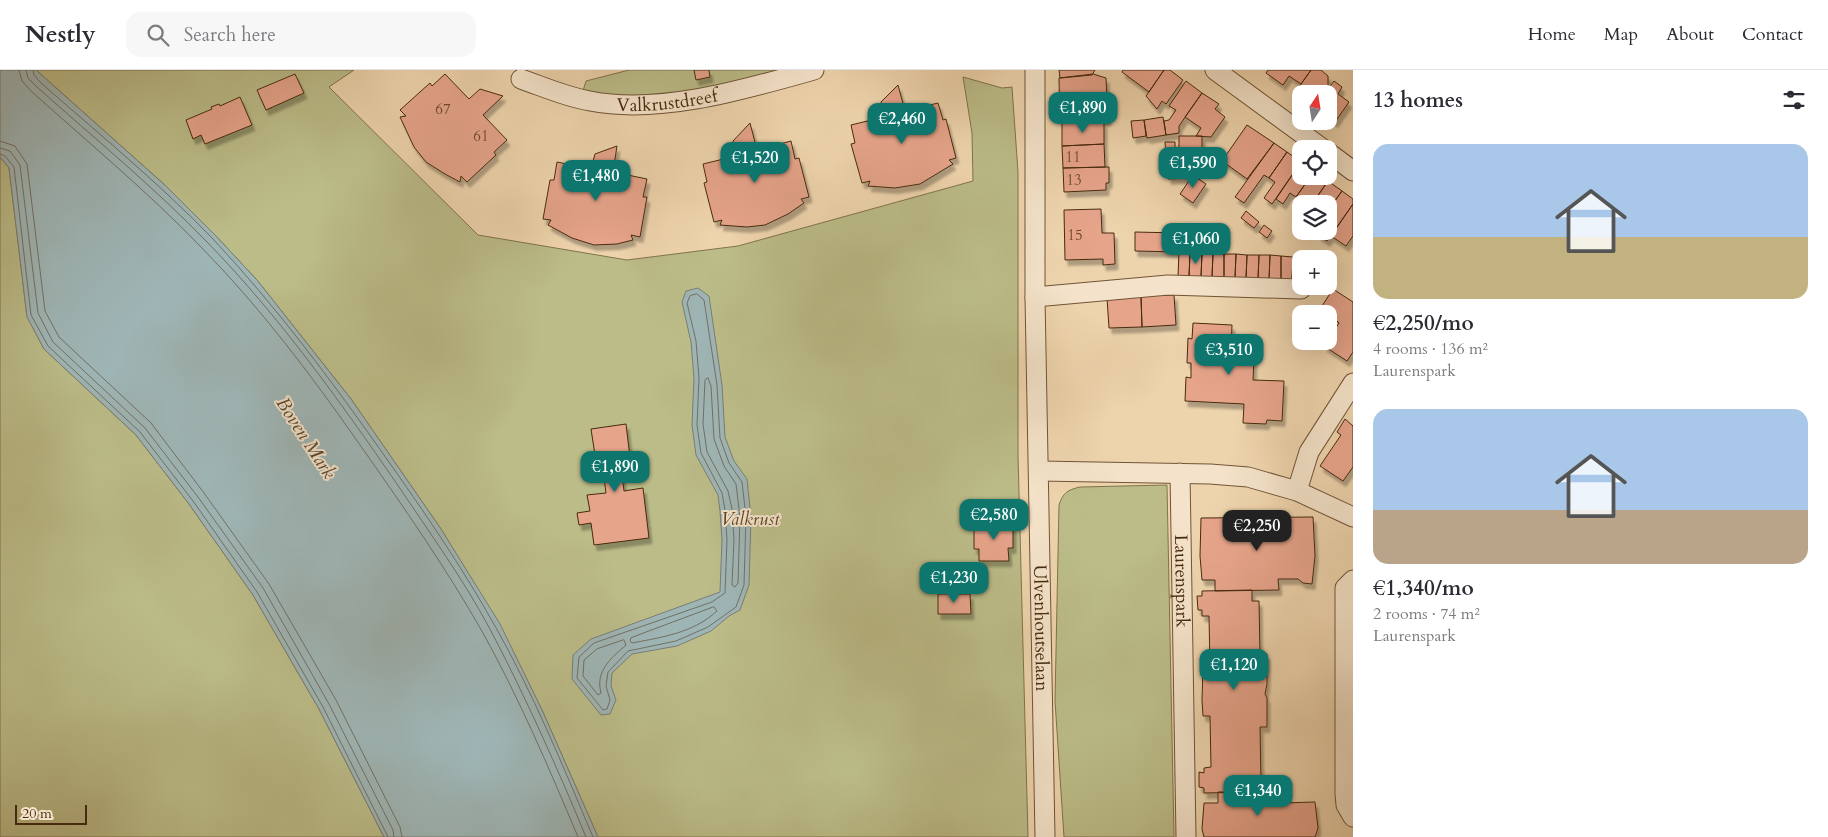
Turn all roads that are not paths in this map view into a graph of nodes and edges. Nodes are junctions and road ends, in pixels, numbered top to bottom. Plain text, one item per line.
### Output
1 (814, 70) edge
2 (1035, 70) edge
3 (1215, 70) edge
4 (521, 78) dead end
5 (1310, 140) edge
6 (1337, 159) edge
7 (1353, 171) edge
8 (1292, 289) edge
9 (1035, 297) junction
10 (1353, 383) edge
11 (1039, 471) junction
12 (1180, 473) junction
13 (1297, 491) junction
14 (1353, 517) edge
15 (1353, 580) edge
16 (1353, 817) edge
17 (1044, 837) edge
18 (1186, 837) edge

1 - 4 street, Valkrustdreef
2 - 9 street, Ulvenhoutselaan
3 - 5 street
6 - 7 street
8 - 9 street
9 - 11 street, Ulvenhoutselaan
10 - 13 street
11 - 12 street
11 - 17 street, Ulvenhoutselaan
12 - 13 street
12 - 18 street, Laurenspark
13 - 14 street
15 - 16 street

